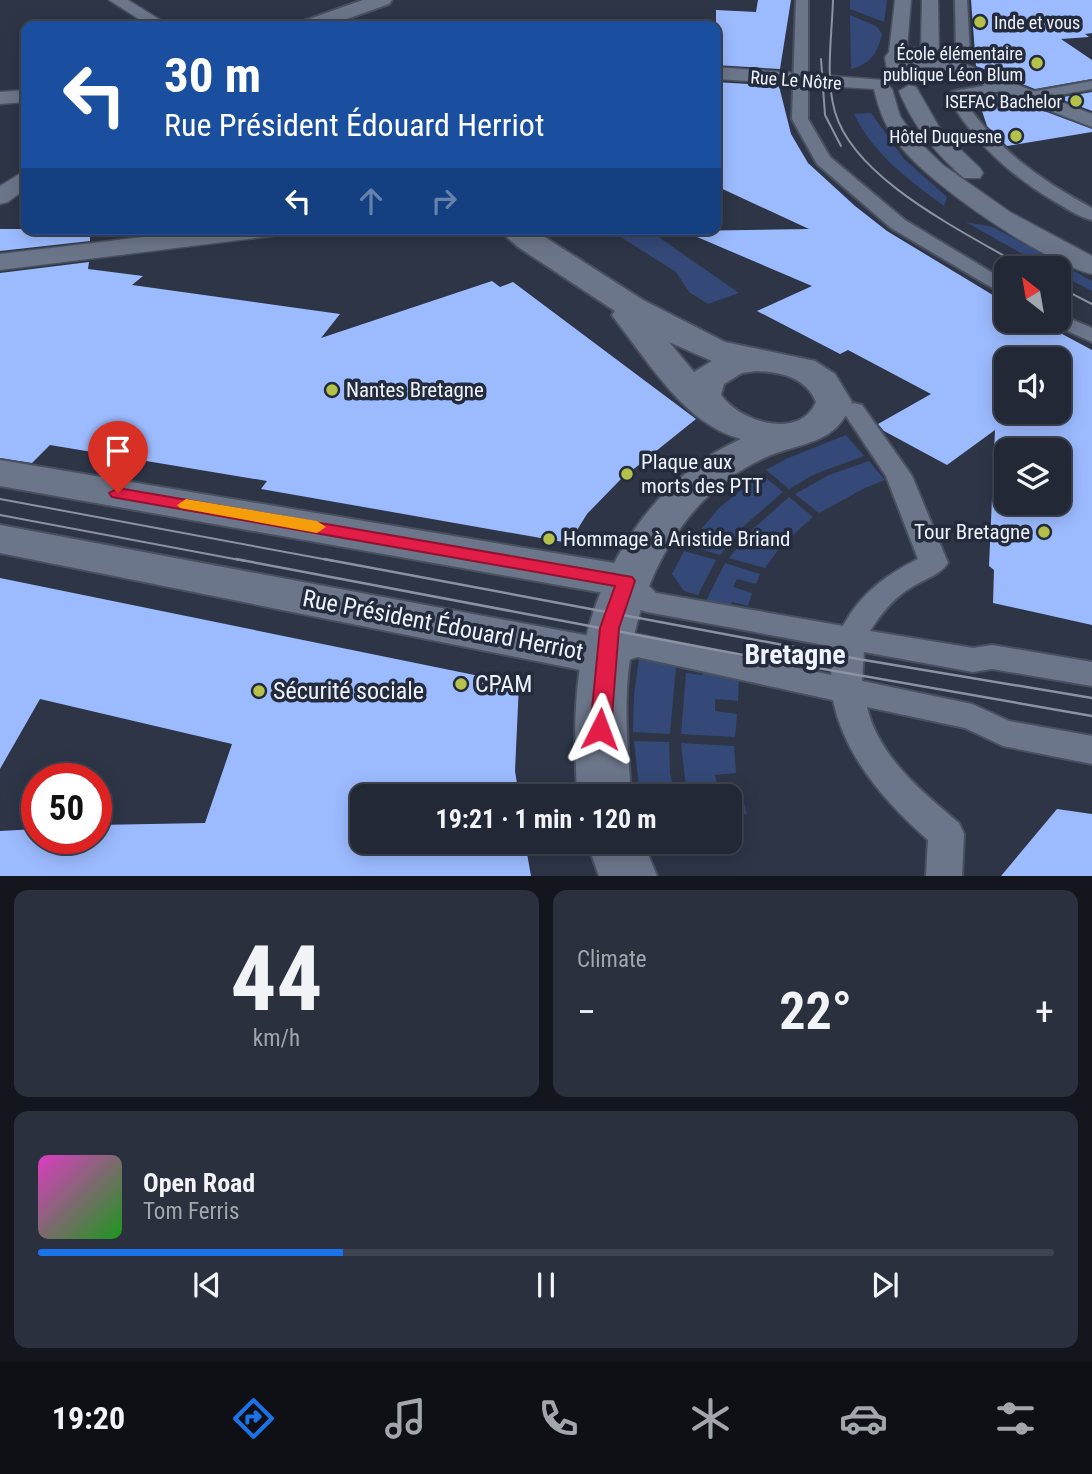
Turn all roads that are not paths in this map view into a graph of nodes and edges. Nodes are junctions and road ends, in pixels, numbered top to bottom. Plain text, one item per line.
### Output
1 (117, 0) edge
2 (382, 0) edge
3 (802, 0) edge
4 (903, 0) edge
5 (930, 0) edge
6 (961, 0) edge
7 (153, 21) edge
8 (322, 21) edge
9 (926, 69) junction
10 (721, 73) edge
11 (888, 73) junction
12 (802, 81) junction
13 (1092, 85) edge
14 (1006, 86) junction
15 (21, 96) edge
16 (1031, 96) junction
17 (0, 98) edge
18 (1092, 121) edge
19 (21, 181) edge
20 (0, 197) edge
21 (1092, 215) edge
22 (223, 235) edge
23 (521, 235) edge
24 (1092, 247) edge
25 (0, 262) edge
26 (1092, 265) edge
27 (994, 283) edge
28 (616, 300) junction
29 (1071, 326) edge
30 (1092, 336) edge
31 (756, 360) junction
32 (854, 410) dead end
33 (721, 431) junction
34 (0, 473) edge
35 (0, 539) edge
36 (626, 581) junction
37 (850, 639) junction
38 (606, 657) junction
39 (1092, 674) edge
40 (847, 690) junction
41 (1092, 750) edge
42 (603, 784) edge
43 (620, 854) edge
44 (628, 876) edge
45 (944, 876) edge

1 - 7 street
2 - 8 main road
3 - 12 street
4 - 11 street
5 - 9 street
6 - 9 street
9 - 11 street
9 - 11 street
9 - 14 street
9 - 24 street
10 - 12 street, Rue Le Nôtre
11 - 12 street, Rue Le Nôtre
11 - 26 street
12 - 27 street
13 - 16 street
14 - 16 street
14 - 21 street
15 - 17 street
16 - 18 street
19 - 20 street
22 - 25 street
23 - 28 main road
28 - 31 main road
28 - 33 main road
29 - 30 street
31 - 33 main road
31 - 33 main road
32 - 37 street
33 - 36 main road
34 - 36 main road
35 - 38 main road, Rue Président Édouard Herriot
36 - 37 street
36 - 38 main road
37 - 39 street
37 - 40 street
38 - 40 street, Rue Président Édouard Herriot
38 - 42 main road
40 - 41 street, Rue Président Édouard Herriot
40 - 45 street
43 - 44 main road

